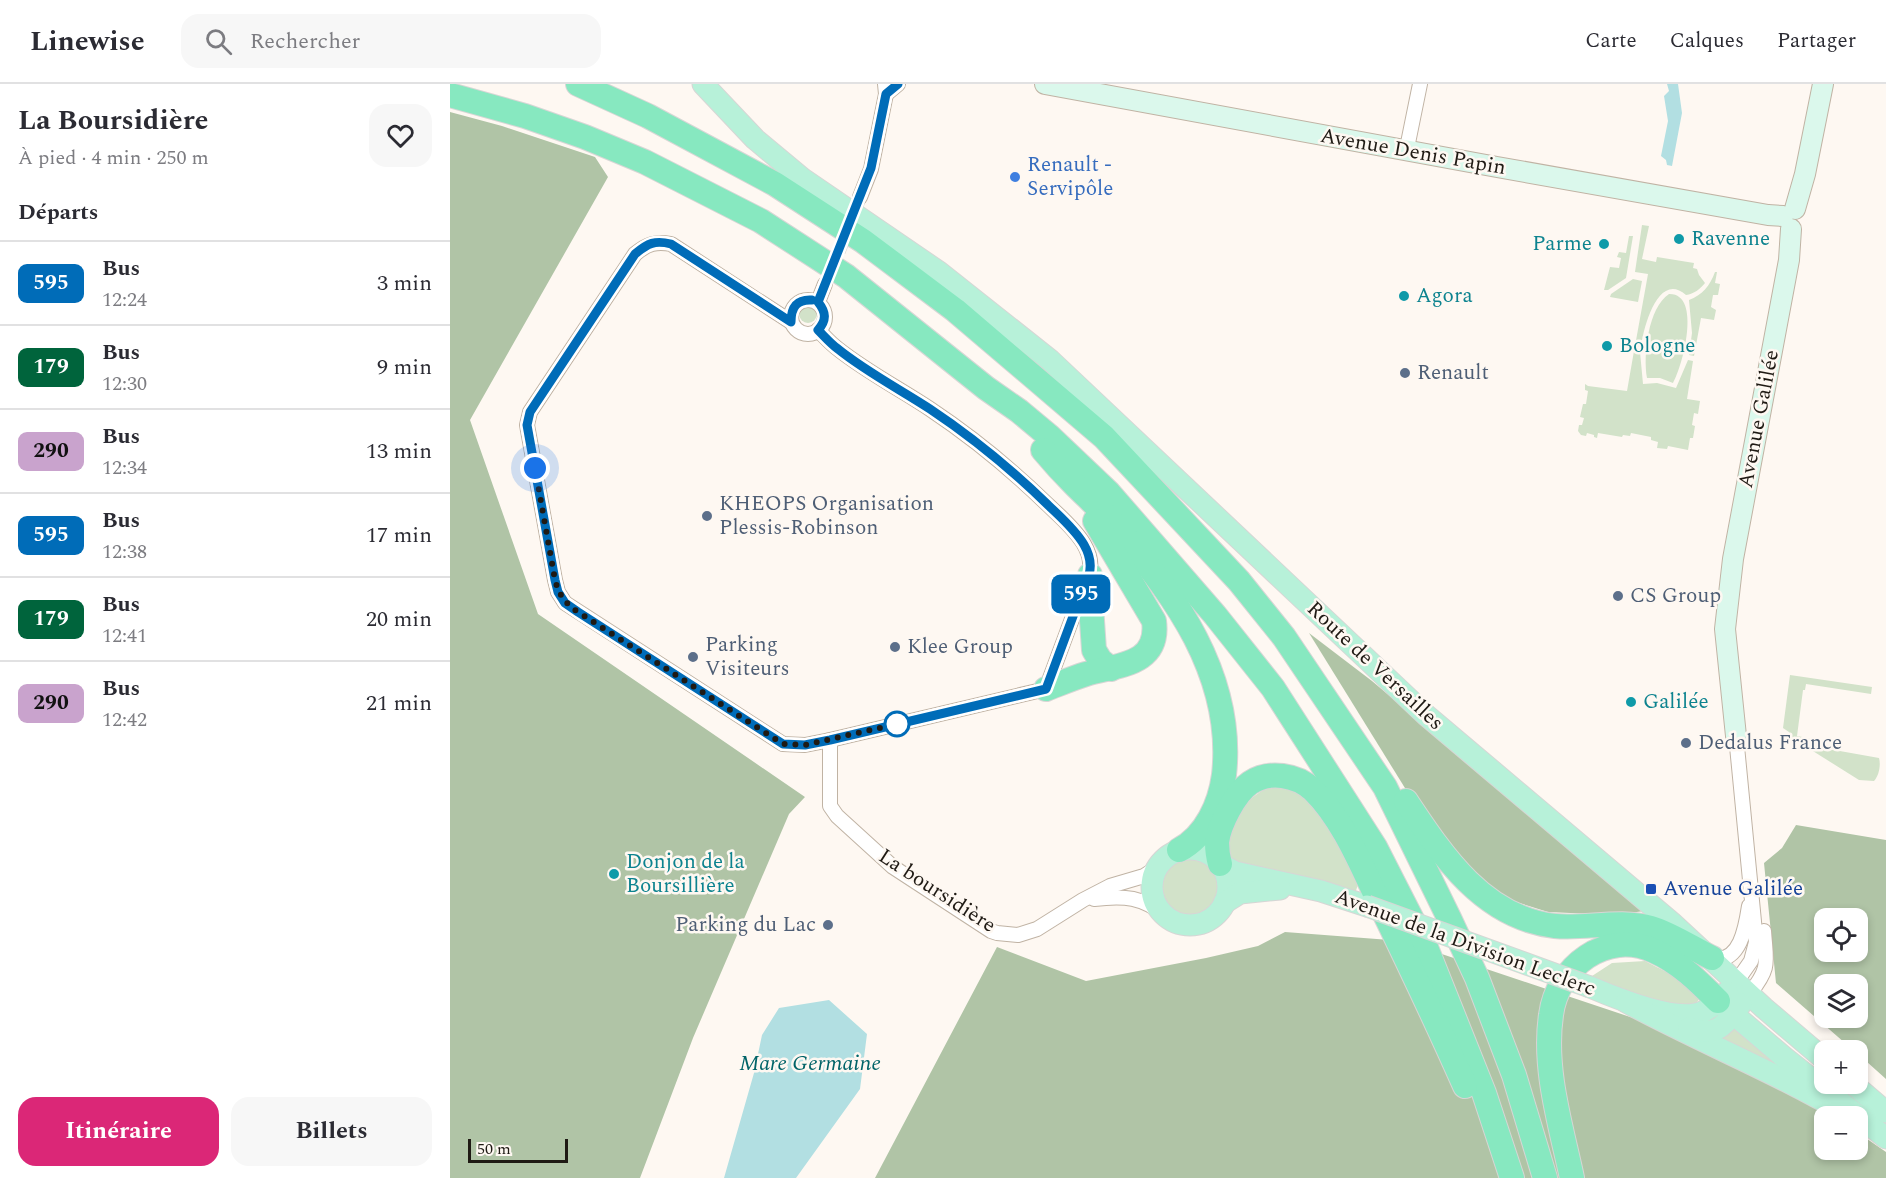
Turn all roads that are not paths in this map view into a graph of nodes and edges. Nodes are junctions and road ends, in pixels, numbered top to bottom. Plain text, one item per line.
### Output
1 (578, 84) edge
2 (703, 84) edge
3 (898, 84) edge
4 (1045, 84) edge
5 (1420, 84) edge
6 (1823, 84) edge
7 (886, 89) edge
8 (450, 95) edge
9 (1408, 143) dead end
10 (860, 197) tunnel mouth
11 (1789, 218) junction
12 (825, 284) tunnel mouth
13 (818, 302) junction
14 (791, 322) junction
15 (818, 330) junction
16 (986, 388) junction
17 (1075, 485) junction
18 (1090, 575) junction
19 (1111, 669) junction
20 (1046, 689) junction
21 (1736, 736) joint
22 (830, 740) junction
23 (1385, 787) junction
24 (1179, 850) junction
25 (1748, 852) junction
26 (1220, 864) junction
27 (1158, 867) junction
28 (1750, 877) junction
29 (1303, 888) junction
30 (1083, 900) junction
31 (1224, 903) junction
32 (1167, 916) junction
33 (1712, 958) junction
34 (1743, 987) junction
35 (1626, 1002) junction
36 (1726, 1007) junction
37 (1662, 1021) junction
38 (1814, 1050) edge
39 (1865, 1094) edge
40 (1833, 1106) edge
41 (1886, 1112) edge
42 (1868, 1127) edge
43 (1885, 1137) edge
44 (1498, 1178) edge
45 (1512, 1178) edge
46 (1545, 1178) edge
47 (1572, 1178) edge

1 - 23 highway
2 - 33 main road, Route de Versailles
3 - 7 street
4 - 11 main road, Avenue Denis Papin
5 - 9 street
6 - 11 main road, Avenue Galilée
7 - 10 street
8 - 16 highway
11 - 21 main road, Avenue Galilée
12 - 13 street
13 - 14 street
13 - 15 street
14 - 15 street
14 - 22 street
15 - 18 street
16 - 17 highway
16 - 45 highway
17 - 19 highway
17 - 24 highway
18 - 19 highway
18 - 20 street
19 - 20 highway
20 - 22 street
21 - 25 street, Avenue Galilée
22 - 30 street, La boursidière
23 - 33 highway
23 - 46 highway
24 - 26 main road
24 - 27 main road
25 - 28 street
25 - 34 street
26 - 29 main road, Avenue de la Division Leclerc
26 - 31 main road
26 - 44 highway
27 - 30 street, La boursidière
27 - 32 main road
28 - 33 street
28 - 34 street
29 - 31 main road, Avenue de la Division Leclerc
29 - 35 main road, Avenue de la Division Leclerc, bridge
30 - 32 street, La boursidière
31 - 32 main road
33 - 34 main road
34 - 36 main road
34 - 38 main road
35 - 36 main road
35 - 37 main road
36 - 37 main road
36 - 43 main road
36 - 47 highway
37 - 40 main road
39 - 41 main road
42 - 43 main road

